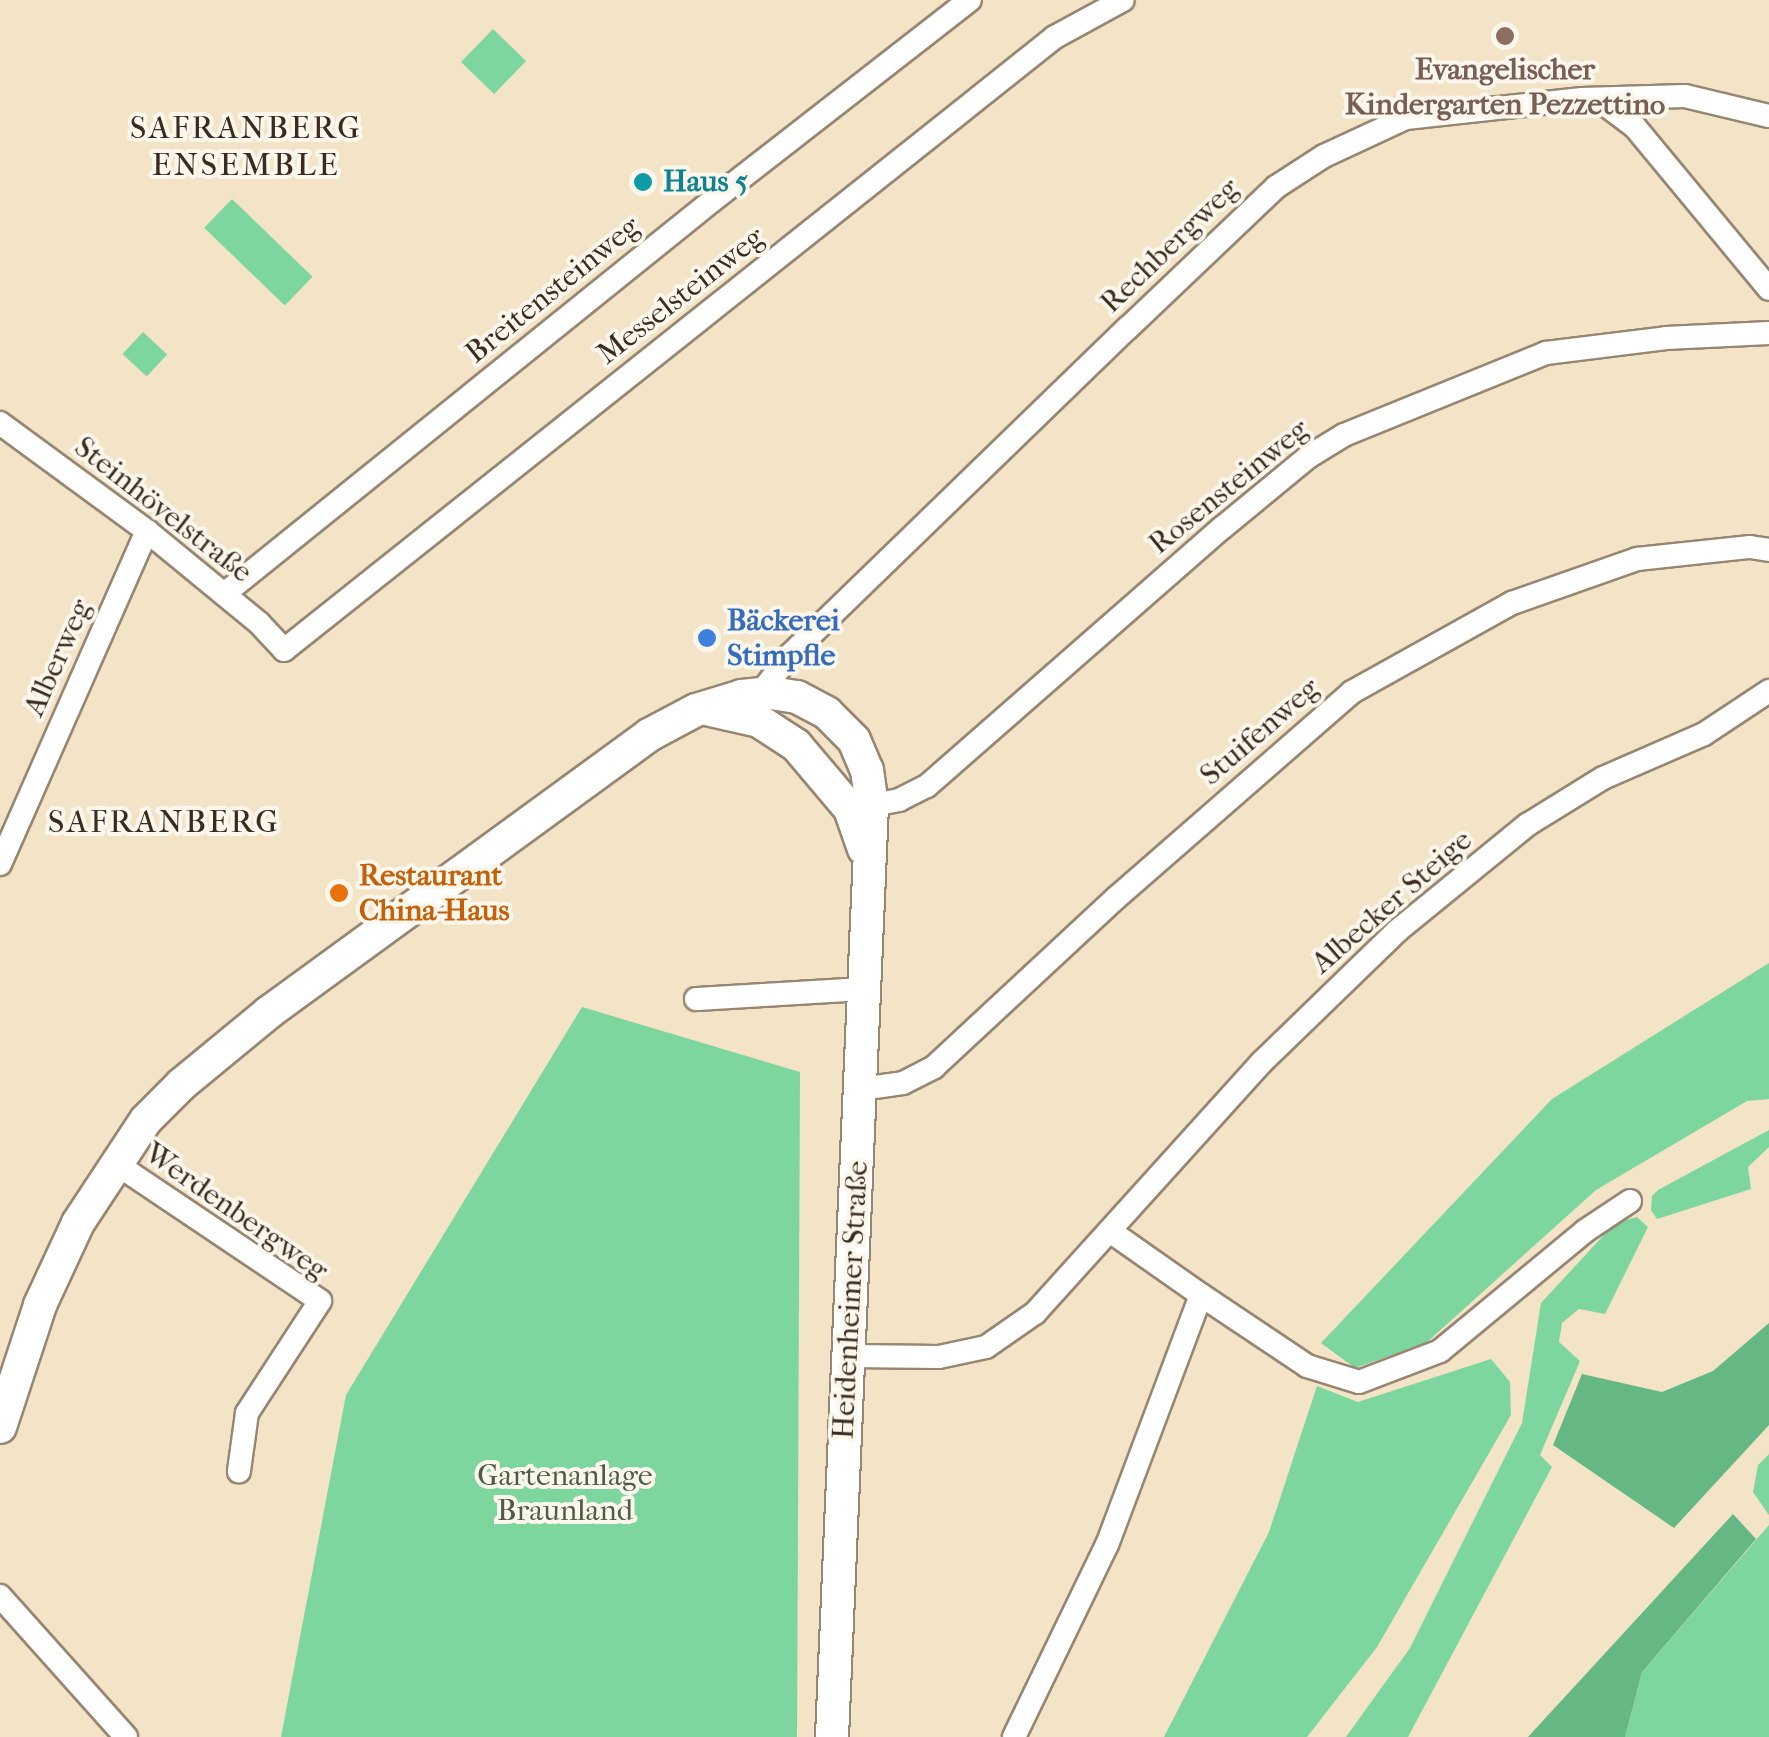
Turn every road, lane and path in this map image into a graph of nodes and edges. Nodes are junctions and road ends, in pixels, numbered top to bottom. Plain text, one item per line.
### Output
1 (970, 0) edge
2 (1122, 0) edge
3 (1600, 100) junction
4 (1769, 116) edge
5 (1769, 289) edge
6 (1769, 333) edge
7 (0, 424) edge
8 (147, 531) junction
9 (1769, 550) edge
10 (224, 594) junction
11 (284, 650) joint
12 (1769, 691) edge
13 (753, 705) junction
14 (861, 807) junction
15 (0, 864) edge
16 (864, 989) junction
17 (696, 999) dead end
18 (861, 1089) junction
19 (115, 1163) junction
20 (1630, 1201) dead end
21 (1110, 1231) junction
22 (1201, 1295) junction
23 (850, 1356) junction
24 (0, 1427) edge
25 (238, 1471) dead end
26 (0, 1596) edge
27 (126, 1737) edge
28 (832, 1737) edge
29 (1014, 1737) edge

1 - 10 street, Breitensteinweg
2 - 11 street, Messelsteinweg
3 - 4 street, Rechbergweg
3 - 5 street
3 - 13 street, Rechbergweg
6 - 14 street, Rosensteinweg
7 - 8 street, Steinhövelstraße
8 - 10 street, Steinhövelstraße
8 - 15 street, Alberweg
9 - 18 street, Stuifenweg
10 - 11 street, Steinhövelstraße
12 - 21 street, Albecker Steige
13 - 14 main road, Heidenheimer Straße
13 - 14 main road, Heidenheimer Straße
13 - 19 main road, Heidenheimer Straße
14 - 16 main road, Heidenheimer Straße
16 - 17 street
16 - 18 main road, Heidenheimer Straße
18 - 23 main road, Heidenheimer Straße
19 - 24 main road, Heidenheimer Straße
19 - 25 street, Werdenbergweg
20 - 22 street
21 - 22 street
21 - 23 street, Albecker Steige
22 - 29 street
23 - 28 main road, Heidenheimer Straße
26 - 27 street

